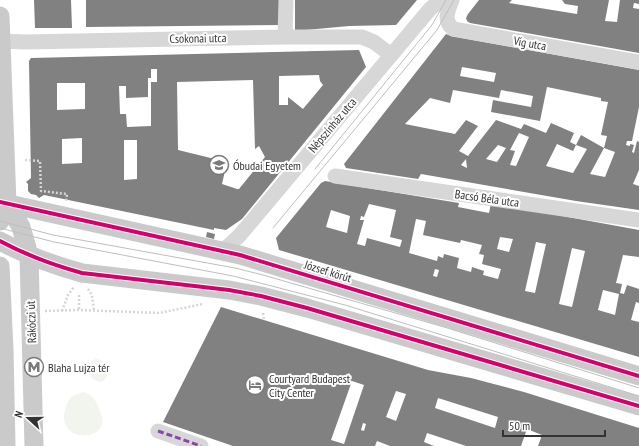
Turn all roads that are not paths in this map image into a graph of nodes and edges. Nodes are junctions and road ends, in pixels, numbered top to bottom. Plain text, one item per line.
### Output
1 (286, 0) edge
2 (441, 0) edge
3 (452, 0) edge
4 (0, 16) edge
5 (285, 37) junction
6 (0, 42) edge
7 (391, 55) junction
8 (639, 62) edge
9 (335, 176) dead end
10 (4, 203) edge
11 (639, 220) edge
12 (0, 221) edge
13 (14, 248) edge
14 (224, 250) junction
15 (0, 266) edge
16 (2, 350) edge
17 (639, 376) edge
18 (639, 406) edge
19 (158, 431) dead end
20 (6, 446) edge
21 (34, 446) edge
22 (201, 446) edge

1 - 5 street
2 - 7 street, Népszínház utca
3 - 8 street, Víg utca
4 - 6 main road, Rákóczi út
5 - 6 street, Csokonai utca
5 - 7 street, Csokonai utca
6 - 10 main road, Rákóczi út
7 - 14 street, Népszínház utca
9 - 11 street, Bacsó Béla utca
10 - 12 main road, Rákóczi út
10 - 13 main road, Rákóczi út
10 - 14 main road, József körút
13 - 18 main road
13 - 21 main road, Rákóczi út
14 - 17 main road, József körút
15 - 16 main road
16 - 20 main road
19 - 22 street

